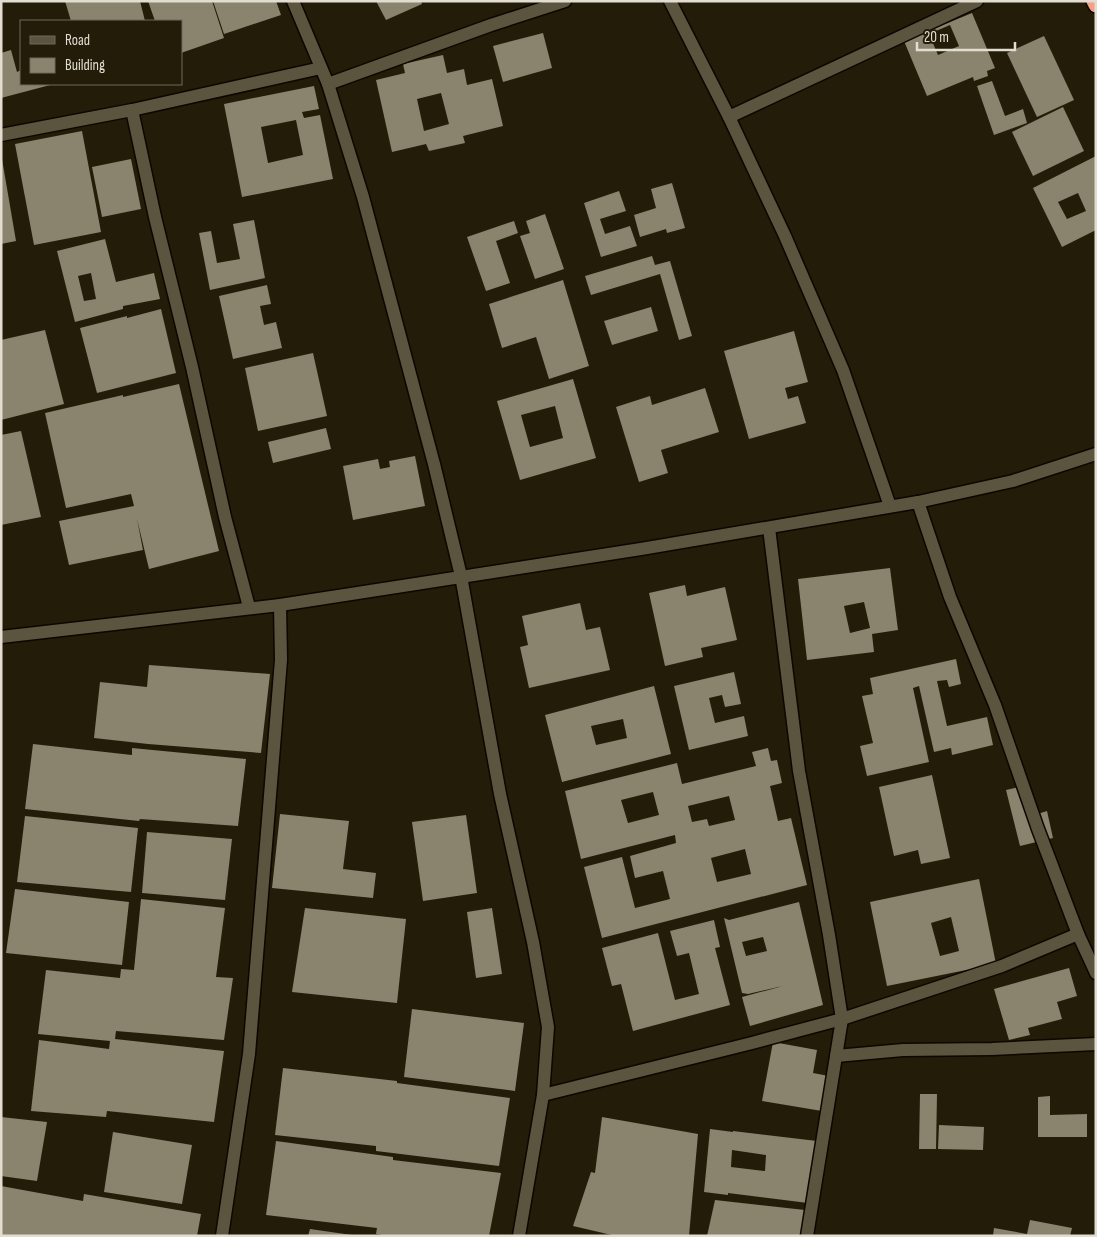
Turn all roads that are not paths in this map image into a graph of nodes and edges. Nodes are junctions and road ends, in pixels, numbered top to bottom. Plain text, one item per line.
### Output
1 (293, 1) edge
2 (565, 1) edge
3 (670, 1) edge
4 (977, 1) edge
5 (1094, 1) edge
6 (1096, 5) edge
7 (321, 68) junction
8 (328, 84) junction
9 (132, 110) junction
10 (729, 117) junction
11 (1, 134) edge
12 (1096, 454) edge
13 (918, 502) junction
14 (890, 506) junction
15 (769, 528) junction
16 (461, 576) junction
17 (280, 604) junction
18 (249, 607) junction
19 (1, 637) edge
20 (1078, 934) junction
21 (1096, 973) edge
22 (842, 1018) junction
23 (1096, 1044) edge
24 (836, 1056) junction
25 (542, 1095) junction
26 (222, 1236) edge
27 (519, 1236) edge
28 (807, 1236) edge

1 - 7 street
2 - 8 street
3 - 10 street
4 - 10 street
5 - 6 highway
7 - 8 street
7 - 9 street
8 - 16 street
9 - 11 street
9 - 18 street
10 - 14 street
12 - 13 street
13 - 14 street
13 - 20 street
14 - 15 street
15 - 16 street
15 - 22 street
16 - 17 street
16 - 25 street
17 - 18 street
17 - 26 street
18 - 19 street
20 - 21 street
20 - 22 street
22 - 24 street
22 - 25 street
23 - 24 street
24 - 28 street
25 - 27 street

